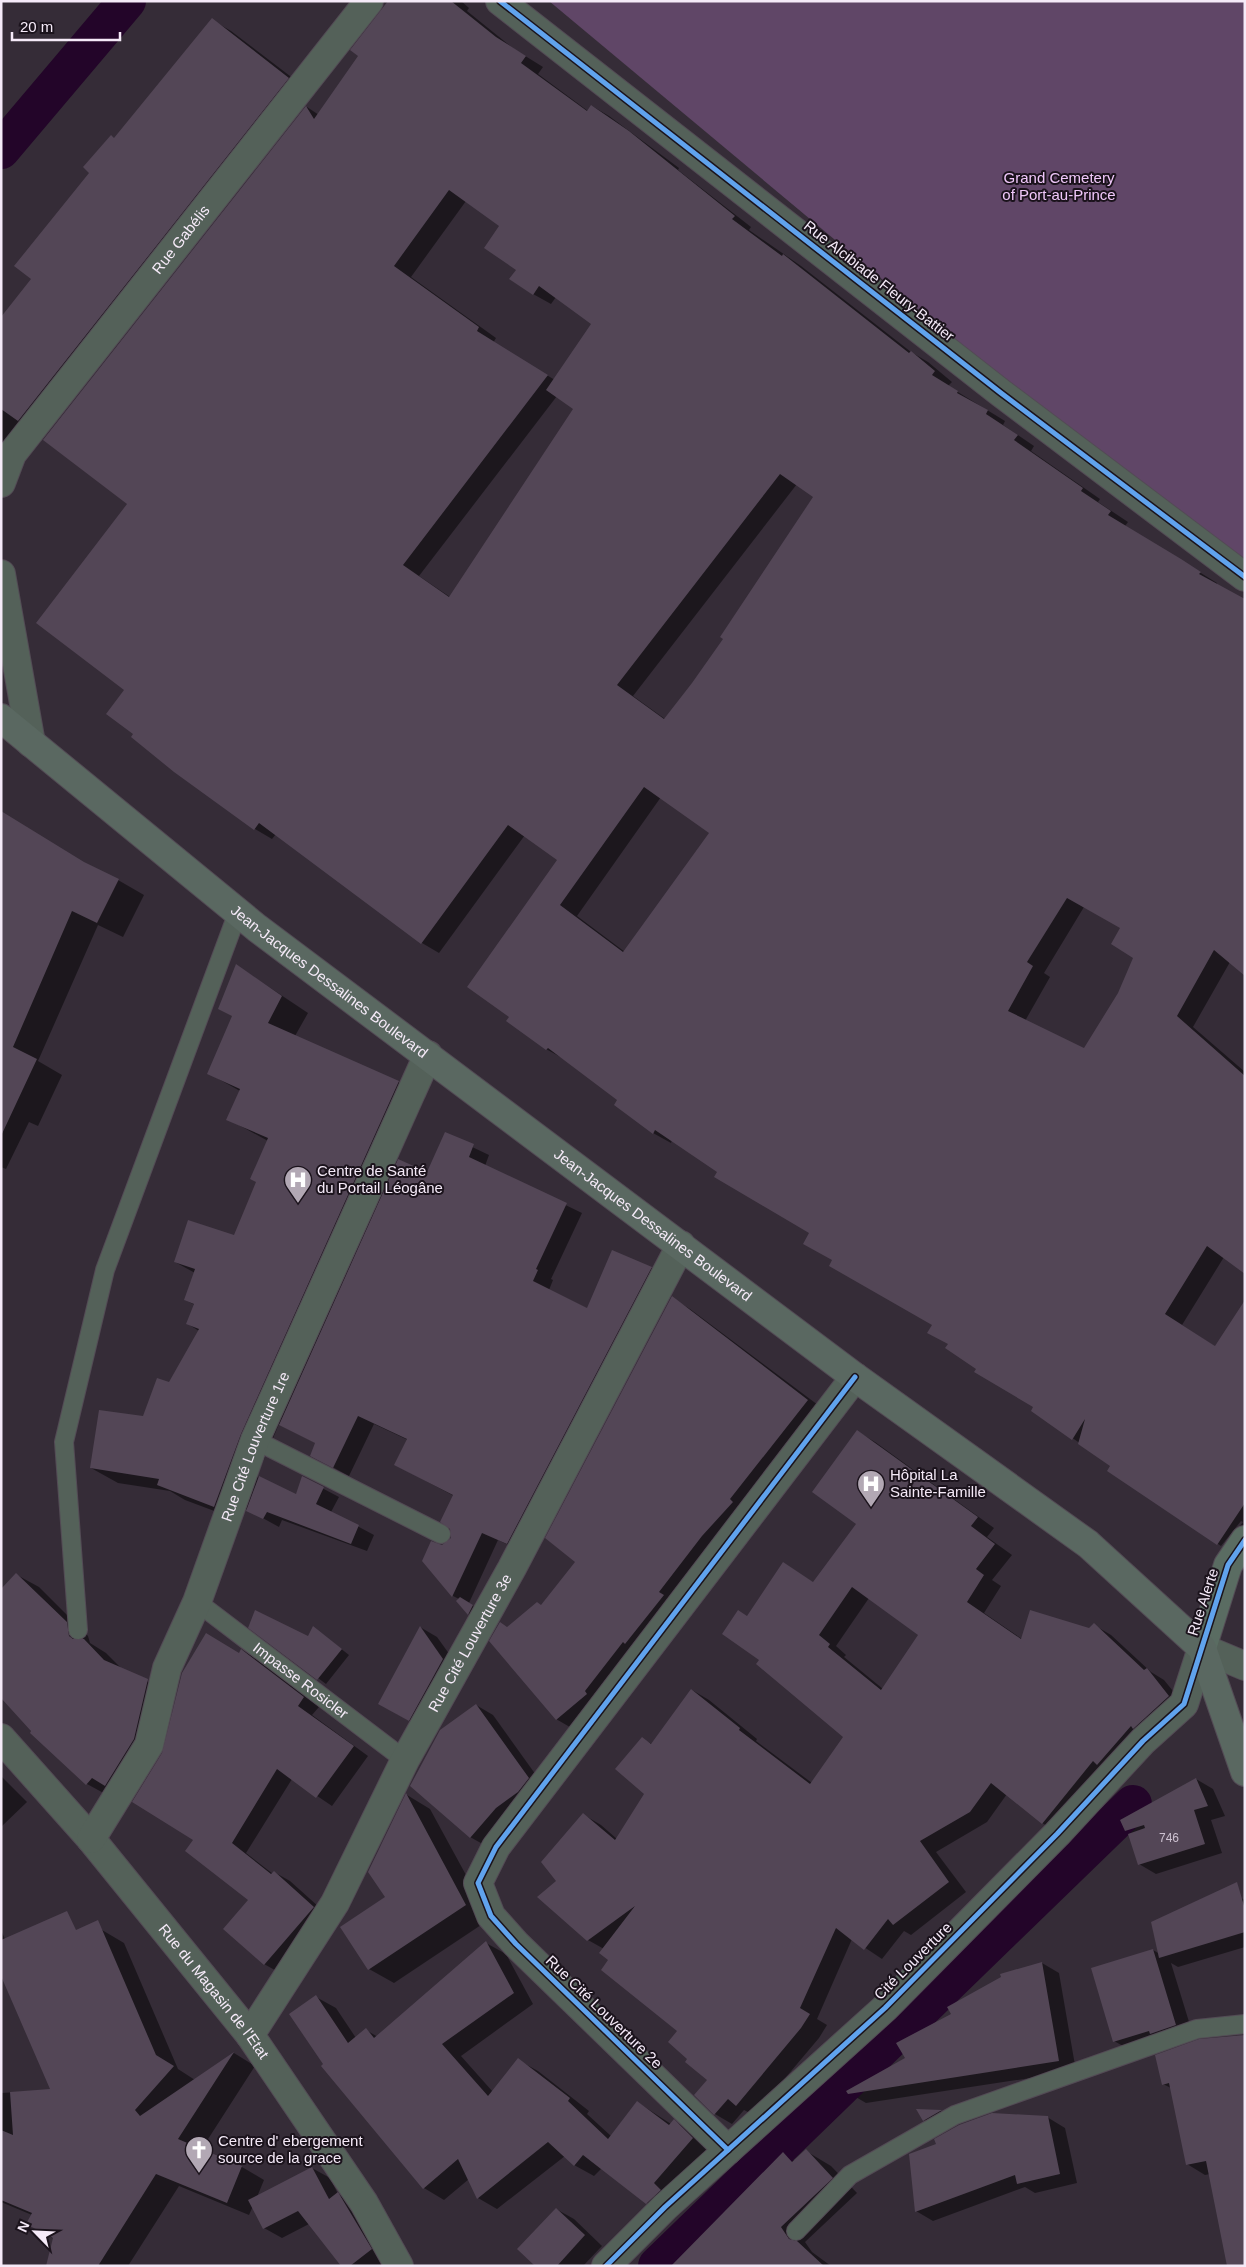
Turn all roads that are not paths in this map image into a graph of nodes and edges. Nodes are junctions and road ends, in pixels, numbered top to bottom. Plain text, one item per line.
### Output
1 (369, 1) edge
2 (500, 1) edge
3 (1, 482) edge
4 (1, 574) edge
5 (1245, 577) edge
6 (1, 718) edge
7 (31, 743) junction
8 (238, 912) junction
9 (428, 1055) junction
10 (681, 1245) junction
11 (855, 1378) junction
12 (255, 1440) junction
13 (441, 1534) dead end
14 (1245, 1540) edge
15 (196, 1602) junction
16 (78, 1630) dead end
17 (1202, 1648) junction
18 (1245, 1666) edge
19 (1, 1738) edge
20 (405, 1760) junction
21 (1245, 1772) edge
22 (91, 1839) junction
23 (1245, 2024) edge
24 (250, 2035) junction
25 (728, 2150) junction
26 (796, 2231) dead end
27 (399, 2266) edge
28 (606, 2266) edge

1 - 3 street, Rue Gabélis
2 - 5 street, Rue Alcibiade Fleury-Battier
4 - 7 street
6 - 7 main road, Jean-Jacques Dessalines Boulevard
7 - 8 main road, Jean-Jacques Dessalines Boulevard
8 - 9 main road, Jean-Jacques Dessalines Boulevard
8 - 16 lane
9 - 10 main road, Jean-Jacques Dessalines Boulevard
9 - 12 street, Rue Cité Louverture 1re
10 - 11 main road, Jean-Jacques Dessalines Boulevard
10 - 20 street, Rue Cité Louverture 3e
11 - 17 main road, Jean-Jacques Dessalines Boulevard
11 - 25 street, Rue Cité Louverture 2e
12 - 13 lane
12 - 15 street, Rue Cité Louverture 1re
14 - 17 street, Rue Alerte
15 - 20 lane, Impasse Rosicler
15 - 22 street, Rue Cité Louverture 1re
17 - 18 street
17 - 21 main road, Jean-Jacques Dessalines Boulevard
17 - 25 street, Cité Louverture
19 - 22 street, Rue du Magasin de l'Etat
20 - 24 street, Rue Cité Louverture 3e
22 - 24 street, Rue du Magasin de l'Etat
23 - 26 lane
24 - 27 street, Rue du Magasin de l'Etat
25 - 28 street, Cité Louverture

